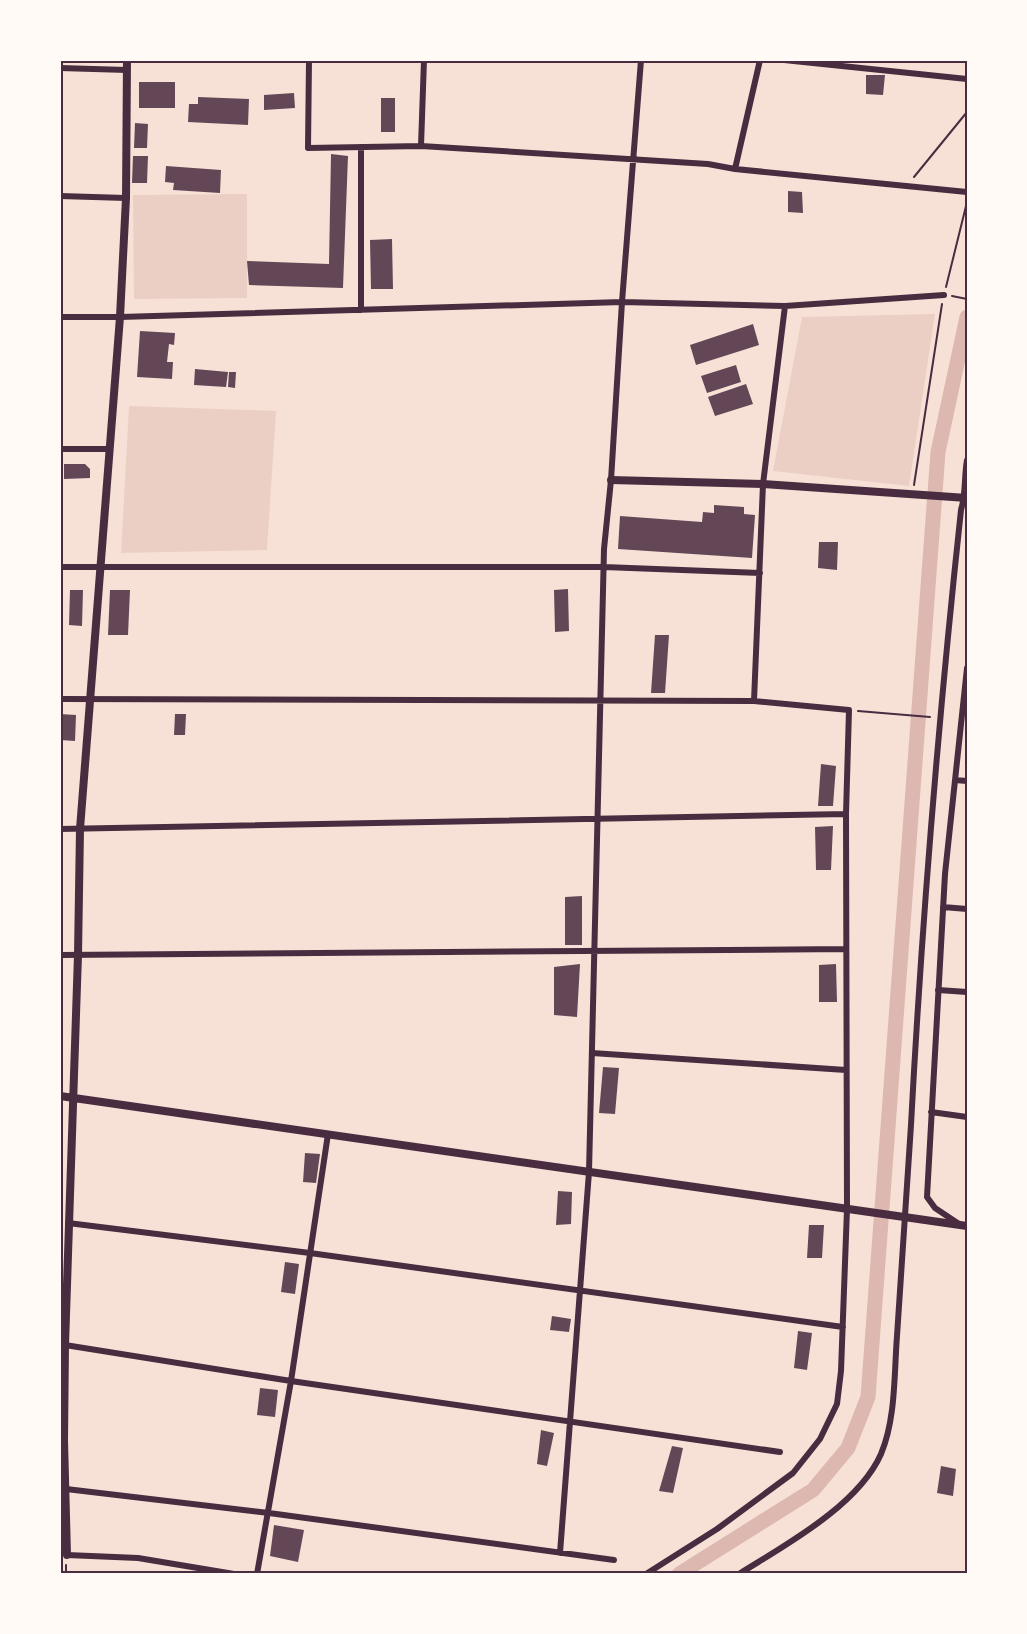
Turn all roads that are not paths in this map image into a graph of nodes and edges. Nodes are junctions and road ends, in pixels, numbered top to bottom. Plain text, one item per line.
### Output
1 (127, 60) edge
2 (309, 60) edge
3 (424, 60) edge
4 (641, 60) edge
5 (760, 60) edge
6 (784, 60) edge
7 (60, 68) edge
8 (127, 70) junction
9 (967, 79) edge
10 (421, 146) junction
11 (361, 147) junction
12 (632, 159) junction
13 (735, 169) junction
14 (967, 192) edge
15 (60, 196) edge
16 (126, 198) junction
17 (944, 295) road end
18 (622, 302) junction
19 (785, 306) junction
20 (361, 310) junction
21 (60, 317) edge
22 (120, 317) junction
23 (60, 448) edge
24 (109, 449) junction
25 (967, 460) edge
26 (611, 480) junction
27 (763, 484) junction
28 (966, 498) edge
29 (99, 566) junction
30 (60, 567) edge
31 (604, 567) junction
32 (760, 573) junction
33 (967, 668) edge
34 (60, 699) edge
35 (89, 699) junction
36 (600, 699) junction
37 (754, 701) junction
38 (965, 720) edge
39 (955, 780) junction
40 (967, 781) edge
41 (846, 814) junction
42 (597, 819) junction
43 (60, 829) edge
44 (80, 829) junction
45 (943, 907) junction
46 (967, 909) edge
47 (846, 949) junction
48 (594, 952) junction
49 (60, 955) edge
50 (78, 955) junction
51 (938, 990) junction
52 (967, 992) edge
53 (592, 1053) junction
54 (846, 1070) junction
55 (60, 1096) edge
56 (72, 1097) junction
57 (931, 1112) junction
58 (967, 1117) edge
59 (328, 1134) junction
60 (589, 1172) junction
61 (847, 1209) junction
62 (906, 1217) junction
63 (68, 1223) junction
64 (964, 1225) edge
65 (310, 1253) junction
66 (580, 1289) junction
67 (843, 1327) junction
68 (65, 1345) junction
69 (291, 1382) junction
70 (570, 1421) junction
71 (780, 1452) dead end
72 (66, 1489) junction
73 (269, 1513) junction
74 (560, 1554) junction
75 (67, 1555) joint
76 (614, 1560) dead end
77 (234, 1574) edge
78 (257, 1574) edge
79 (646, 1574) edge
80 (739, 1574) edge

1 - 8 street
2 - 11 street
3 - 10 street
4 - 12 street
5 - 13 street
6 - 9 street
7 - 8 street
8 - 16 street
10 - 11 street
10 - 12 street
11 - 20 street
12 - 13 street
12 - 18 street
13 - 14 street
15 - 16 street
16 - 22 street
17 - 19 street
18 - 19 street
18 - 20 street
18 - 26 street
19 - 27 street
20 - 22 street
21 - 22 street
22 - 24 street
23 - 24 street
24 - 29 street
25 - 28 street
26 - 27 street
26 - 31 street
27 - 28 street
27 - 32 street
28 - 62 street
29 - 30 street
29 - 31 street
29 - 35 street
31 - 32 street
31 - 36 street
32 - 37 street
33 - 38 street
34 - 35 street
35 - 36 street
35 - 44 street
36 - 37 street
36 - 42 street
37 - 41 street
38 - 39 street
39 - 40 street
39 - 45 street
41 - 42 street
41 - 47 street
42 - 44 street
42 - 48 street
43 - 44 street
44 - 50 street
45 - 46 street
45 - 51 street
47 - 48 street
47 - 54 street
48 - 50 street
48 - 53 street
49 - 50 street
50 - 56 street
51 - 52 street
51 - 57 street
53 - 54 street
53 - 60 street
54 - 61 street
55 - 56 street
56 - 59 street
56 - 63 street
57 - 58 street
57 - 64 street
59 - 60 street
59 - 65 street
60 - 61 street
60 - 66 street
61 - 62 street
61 - 67 street
62 - 64 street
62 - 80 street
63 - 65 street
63 - 68 street
65 - 66 street
65 - 69 street
66 - 67 street
66 - 70 street
67 - 79 street
68 - 69 street
68 - 72 street
69 - 70 street
69 - 73 street
70 - 71 street
70 - 74 street
72 - 73 street
72 - 75 street
73 - 74 street
73 - 78 street
74 - 76 street
75 - 77 street

